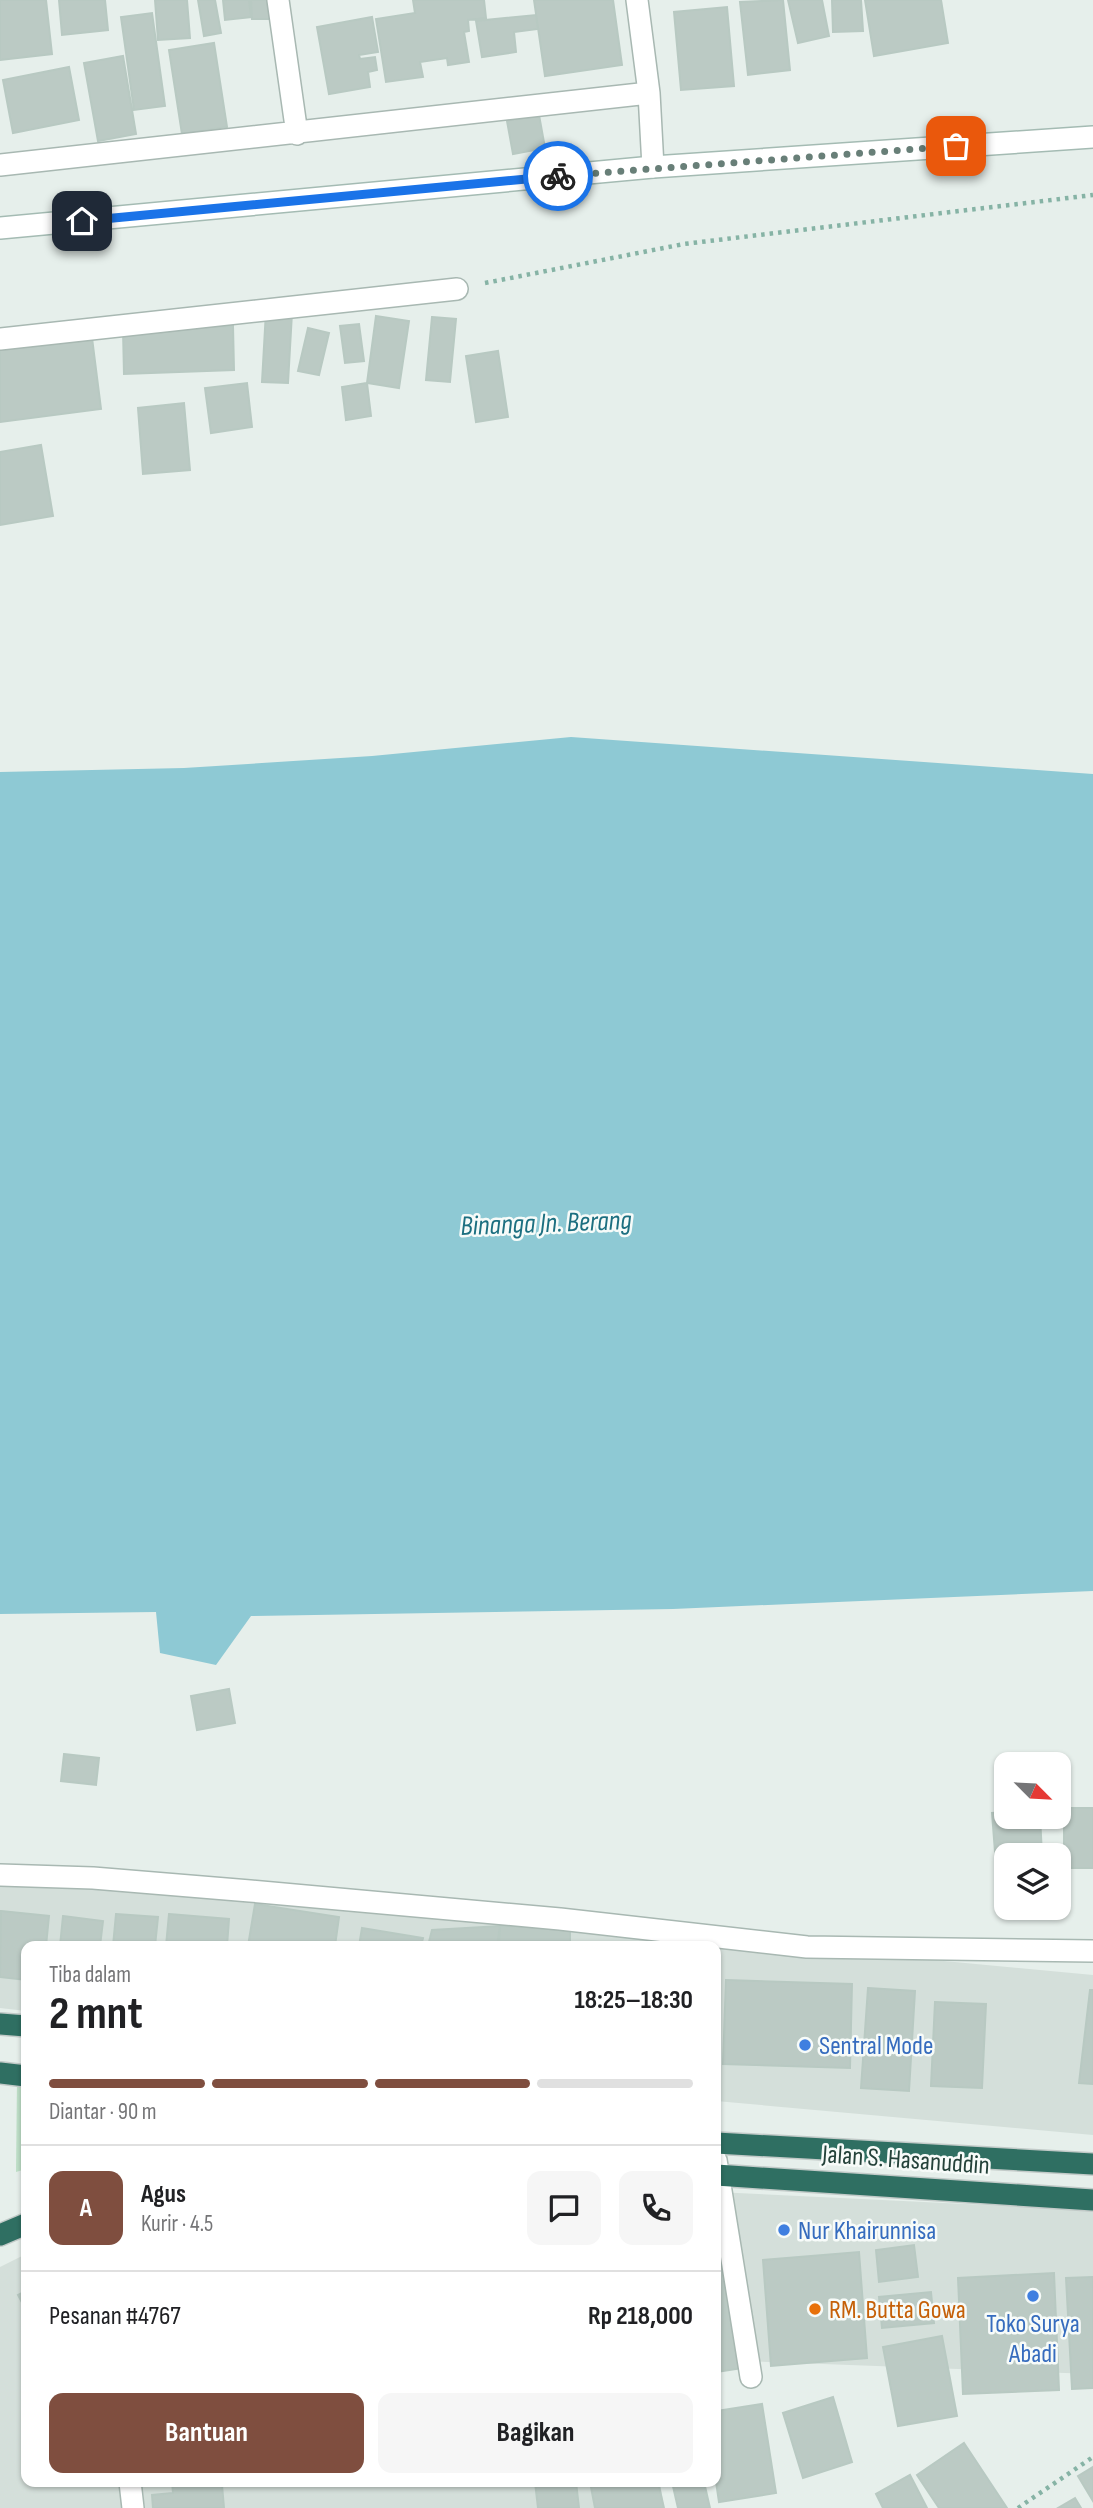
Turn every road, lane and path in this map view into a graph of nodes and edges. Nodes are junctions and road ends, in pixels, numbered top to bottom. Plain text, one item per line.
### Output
1 (278, 0) edge
2 (637, 0) edge
3 (649, 93) junction
4 (298, 134) junction
5 (1093, 137) edge
6 (0, 165) edge
7 (653, 167) junction
8 (1093, 195) edge
9 (0, 228) edge
10 (457, 289) joint
11 (0, 339) edge
12 (0, 1875) edge
13 (1093, 1951) edge
14 (0, 2024) edge
15 (21, 2026) edge
16 (0, 2073) edge
17 (21, 2075) edge
18 (721, 2143) edge
19 (1093, 2164) edge
20 (721, 2170) edge
21 (721, 2194) edge
22 (1093, 2200) edge
23 (21, 2226) edge
24 (0, 2235) edge
25 (751, 2377) dead end
26 (1093, 2457) edge
27 (131, 2487) edge
28 (133, 2508) edge
29 (1018, 2508) edge

1 - 4 street
2 - 3 street
3 - 4 street
3 - 7 street
4 - 6 street
5 - 7 street
7 - 9 street
8 - 10 path
10 - 11 street
12 - 13 street
14 - 15 highway
16 - 17 highway
18 - 19 highway, Jalan S. Hasanuddin
20 - 22 highway, Jalan S. Hasanuddin
21 - 25 street
23 - 24 highway
26 - 29 path
27 - 28 street

